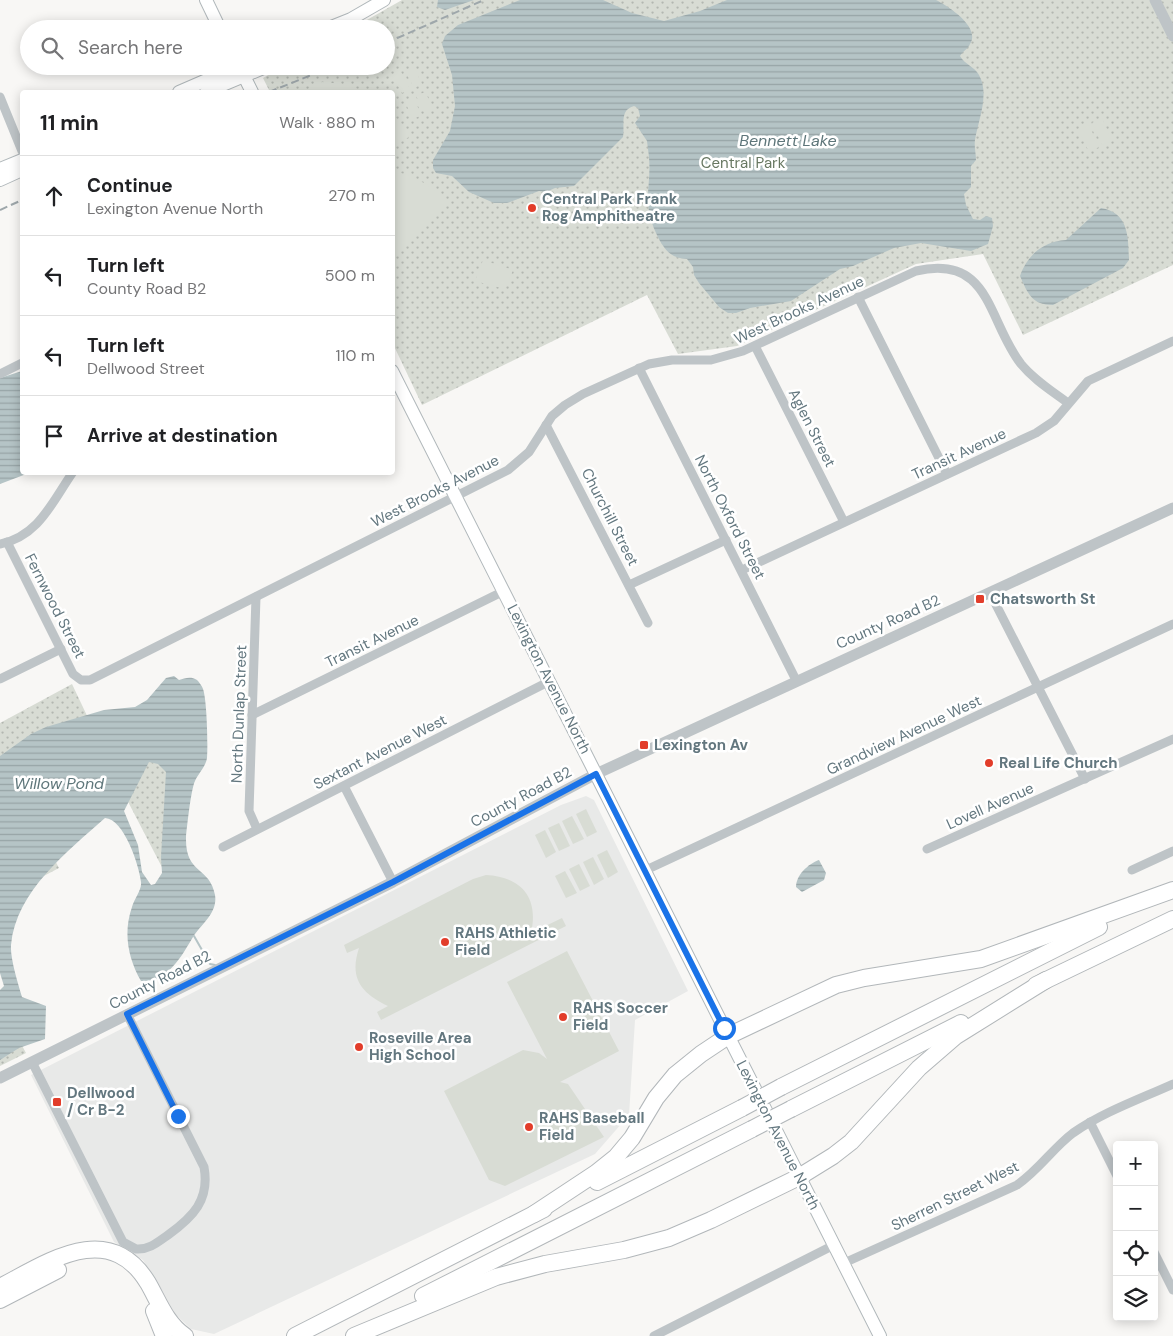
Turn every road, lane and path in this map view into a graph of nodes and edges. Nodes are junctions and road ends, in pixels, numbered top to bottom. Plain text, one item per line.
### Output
1 (206, 0) edge
2 (384, 0) edge
3 (1155, 0) edge
4 (351, 19) edge
5 (216, 20) edge
6 (1173, 36) edge
7 (227, 75) edge
8 (233, 75) edge
9 (244, 75) edge
10 (186, 90) edge
11 (209, 90) edge
12 (251, 90) edge
13 (0, 98) edge
14 (20, 146) edge
15 (20, 161) edge
16 (0, 170) edge
17 (20, 171) edge
18 (0, 180) edge
19 (858, 297) junction
20 (1173, 341) edge
21 (755, 346) junction
22 (20, 364) edge
23 (639, 368) junction
24 (0, 374) edge
25 (395, 377) edge
26 (1068, 403) junction
27 (546, 425) junction
28 (947, 474) junction
29 (71, 475) edge
30 (456, 495) junction
31 (1173, 508) edge
32 (844, 522) junction
33 (726, 540) junction
34 (4, 543) edge
35 (742, 570) junction
36 (629, 585) junction
37 (504, 590) junction
38 (990, 593) junction
39 (256, 597) junction
40 (648, 622) dead end
41 (1173, 624) edge
42 (61, 649) junction
43 (0, 679) edge
44 (81, 680) joint
45 (796, 680) junction
46 (550, 681) junction
47 (1037, 688) junction
48 (252, 715) junction
49 (1173, 739) edge
50 (596, 774) junction
51 (1085, 779) junction
52 (344, 786) junction
53 (257, 829) junction
54 (223, 847) dead end
55 (927, 849) dead end
56 (1173, 851) edge
57 (646, 870) junction
58 (1132, 870) dead end
59 (393, 882) junction
60 (1173, 891) edge
61 (1173, 919) edge
62 (1046, 980) junction
63 (127, 1014) junction
64 (728, 1036) junction
65 (32, 1062) junction
66 (0, 1078) edge
67 (1173, 1084) edge
68 (1090, 1122) junction
69 (1113, 1168) edge
70 (799, 1177) junction
71 (534, 1214) junction
72 (834, 1245) junction
73 (1158, 1260) edge
74 (844, 1263) junction
75 (0, 1286) edge
76 (1173, 1290) edge
77 (0, 1300) edge
78 (324, 1321) junction
79 (164, 1336) edge
80 (185, 1336) edge
81 (282, 1336) edge
82 (295, 1336) edge
83 (348, 1336) edge
84 (354, 1336) edge
85 (654, 1336) edge
86 (880, 1336) edge

1 - 5 main road
2 - 4 main road
3 - 6 street
7 - 10 main road
8 - 11 main road
9 - 12 main road
13 - 14 street
15 - 16 main road
17 - 18 main road
19 - 21 street, West Brooks Avenue
19 - 26 street, West Brooks Avenue
19 - 28 street
20 - 26 street, Transit Avenue
21 - 23 street, West Brooks Avenue
21 - 32 street, Aglen Street
22 - 24 street
23 - 27 street, West Brooks Avenue
23 - 33 street, North Oxford Street
25 - 30 main road, Lexington Avenue North
26 - 28 street, Transit Avenue
27 - 30 street, West Brooks Avenue
27 - 36 street, Churchill Street
28 - 32 street, Transit Avenue
29 - 34 street
30 - 37 main road, Lexington Avenue North
30 - 39 street, West Brooks Avenue
31 - 38 street, County Road B2
32 - 35 street, Transit Avenue
33 - 35 street, North Oxford Street
33 - 36 street
34 - 42 street, Fernwood Street
35 - 45 street, North Oxford Street
36 - 40 street, Churchill Street
37 - 46 main road, Lexington Avenue North
37 - 48 street, Transit Avenue
38 - 45 street, County Road B2
38 - 47 street
39 - 44 street, West Brooks Avenue
39 - 48 street, North Dunlap Street
41 - 47 street, Grandview Avenue West
42 - 43 street
42 - 44 street, Fernwood Street
45 - 50 street, County Road B2
46 - 50 main road, Lexington Avenue North
46 - 52 street, Sextant Avenue West
47 - 51 street
47 - 57 street, Grandview Avenue West
48 - 53 street, North Dunlap Street
49 - 51 street, Lovell Avenue
50 - 57 main road, Lexington Avenue North
50 - 59 street, County Road B2
51 - 55 street, Lovell Avenue
52 - 53 street, Sextant Avenue West
52 - 59 street
53 - 54 street, Sextant Avenue West
56 - 58 street
57 - 64 main road, Lexington Avenue North
59 - 63 street, County Road B2
60 - 64 highway
60 - 71 highway, bridge
61 - 62 highway
62 - 70 highway
62 - 83 highway, bridge
63 - 65 street, County Road B2
63 - 65 street
64 - 70 main road, Lexington Avenue North
64 - 71 highway
65 - 66 street, County Road B2
67 - 68 street, Sherren Street West
68 - 69 street
68 - 74 street, Sherren Street West
70 - 72 main road, Lexington Avenue North
70 - 84 highway
71 - 78 highway
72 - 74 main road, Lexington Avenue North
72 - 85 street
73 - 76 street
74 - 86 main road, Lexington Avenue North
75 - 80 highway
77 - 79 highway
78 - 81 highway
78 - 82 highway

